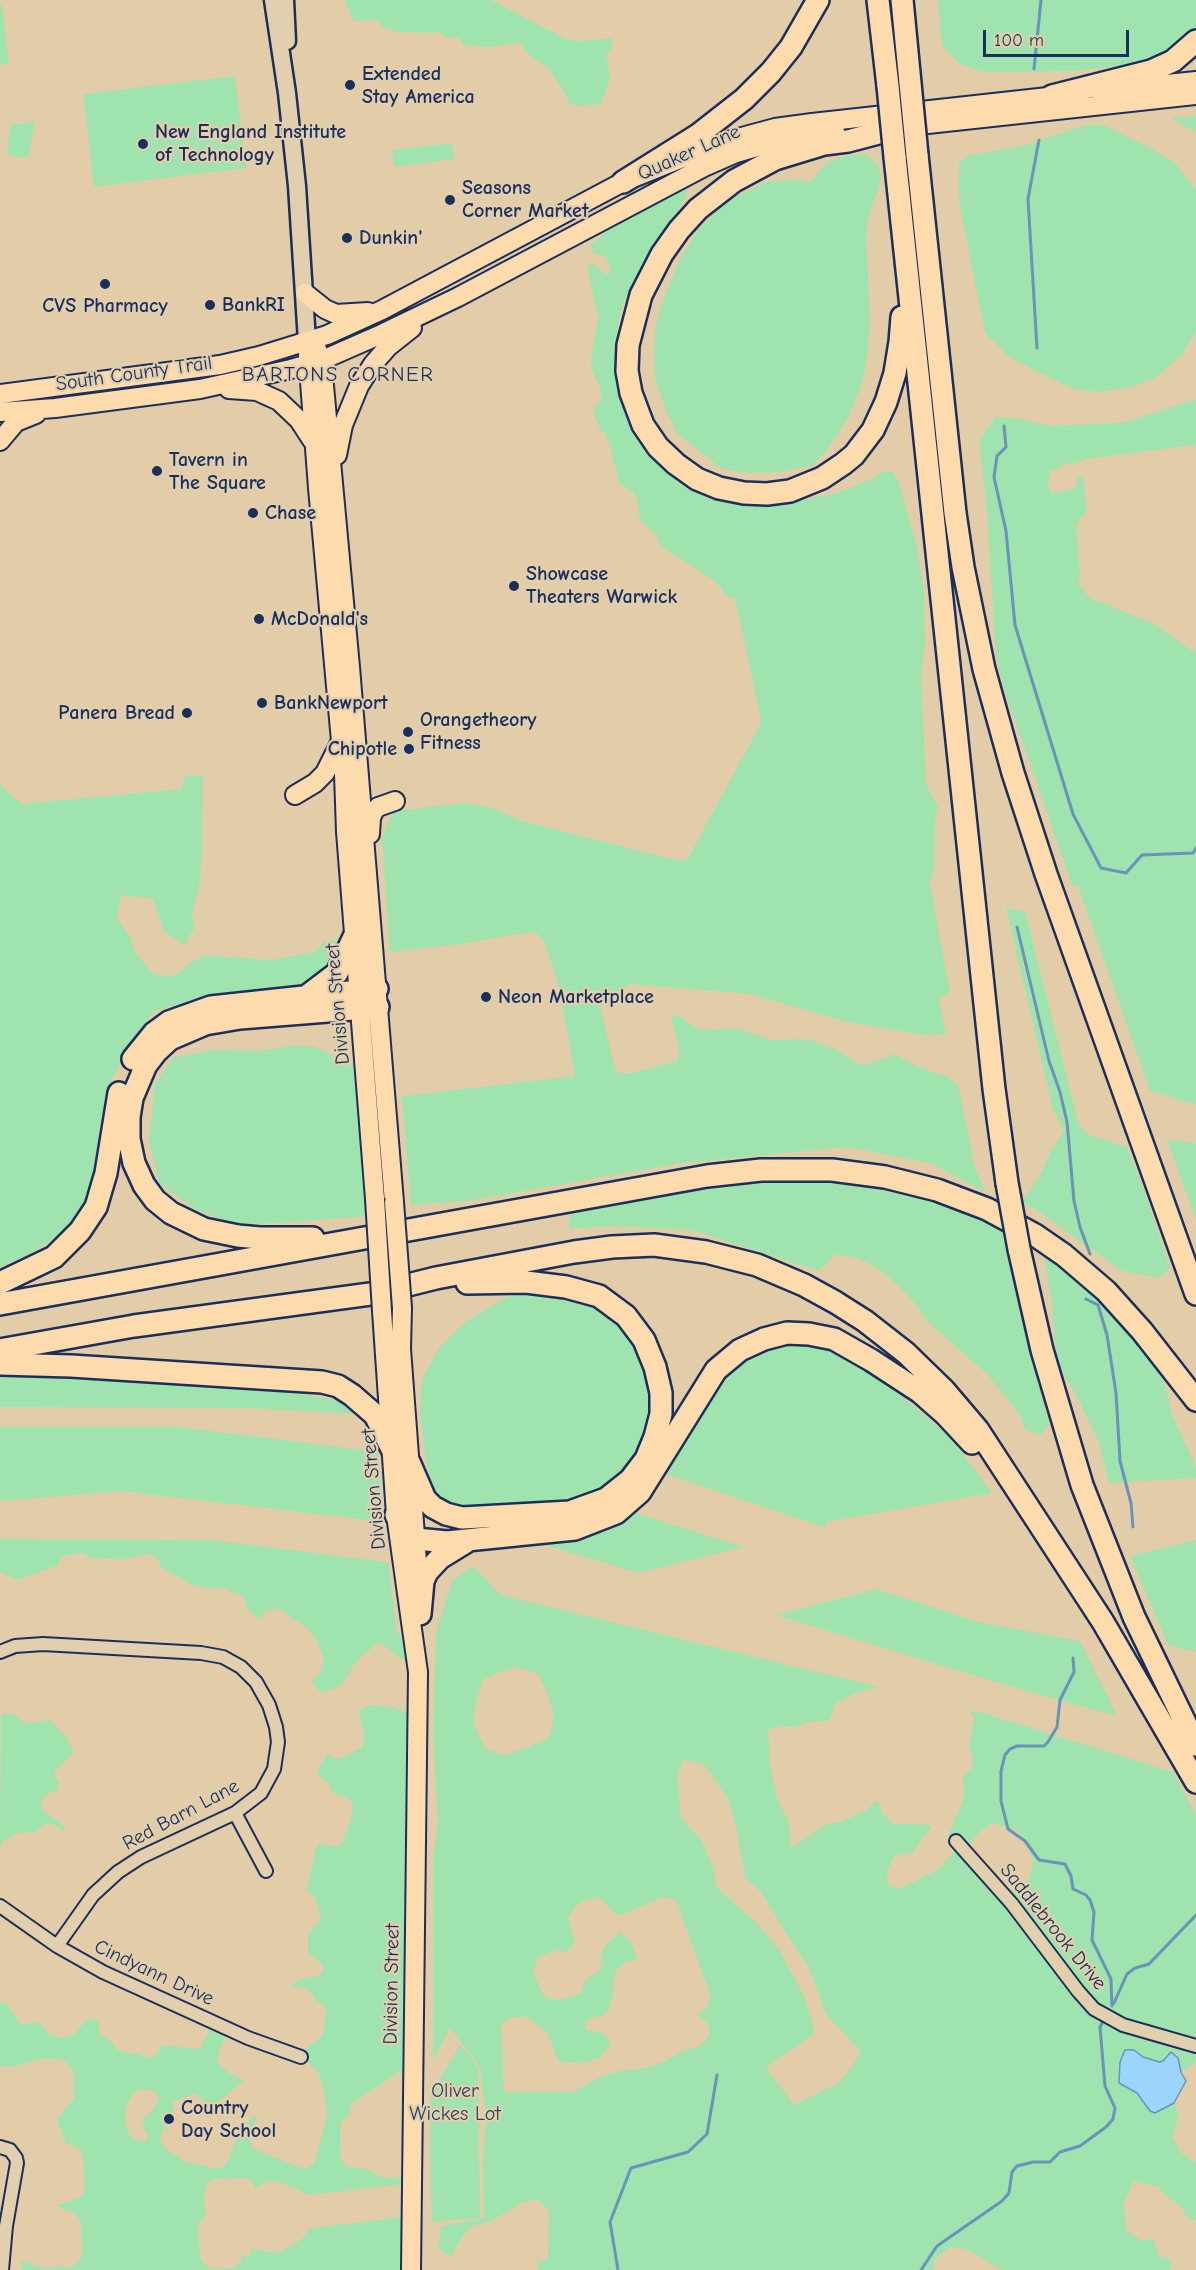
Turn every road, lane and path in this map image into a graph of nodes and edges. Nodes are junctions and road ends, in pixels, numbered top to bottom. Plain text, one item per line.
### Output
1 (273, 0) edge
2 (285, 0) edge
3 (818, 0) edge
4 (878, 0) edge
5 (902, 0) edge
6 (1196, 41) edge
7 (1196, 81) edge
8 (287, 93) junction
9 (1196, 95) edge
10 (1052, 96) junction
11 (901, 127) junction
12 (895, 157) junction
13 (623, 182) junction
14 (305, 293) junction
15 (458, 297) junction
16 (382, 310) junction
17 (311, 340) junction
18 (314, 362) junction
19 (200, 389) junction
20 (0, 394) edge
21 (55, 408) junction
22 (0, 412) edge
23 (0, 441) edge
24 (314, 446) junction
25 (333, 480) junction
26 (342, 740) junction
27 (295, 795) dead end
28 (395, 801) dead end
29 (365, 854) junction
30 (354, 937) junction
31 (308, 995) junction
32 (369, 999) junction
33 (367, 1238) junction
34 (0, 1283) edge
35 (1196, 1294) edge
36 (377, 1302) junction
37 (0, 1304) edge
38 (0, 1350) edge
39 (0, 1364) edge
40 (1196, 1400) edge
41 (392, 1449) junction
42 (409, 1462) junction
43 (396, 1515) junction
44 (416, 1539) junction
45 (468, 1541) junction
46 (1058, 1552) junction
47 (420, 1614) junction
48 (0, 1652) edge
49 (417, 1663) junction
50 (1196, 1745) edge
51 (1196, 1782) edge
52 (235, 1813) junction
53 (956, 1841) dead end
54 (266, 1871) dead end
55 (0, 1906) edge
56 (57, 1946) junction
57 (1196, 2046) edge
58 (301, 2057) dead end
59 (0, 2147) edge
60 (0, 2211) edge
61 (6, 2226) junction
62 (2, 2270) edge
63 (411, 2270) edge

1 - 8 main road
2 - 8 main road
3 - 13 highway
4 - 12 highway, bridge
5 - 35 highway, bridge
6 - 10 highway
7 - 10 main road, Quaker Lane
8 - 14 main road
9 - 11 main road, Quaker Lane
10 - 13 main road, Quaker Lane
11 - 12 highway
11 - 15 main road, Quaker Lane
12 - 50 highway, bridge
13 - 16 main road, Quaker Lane
14 - 16 main road
14 - 17 main road
15 - 18 main road, Quaker Lane
15 - 25 main road
16 - 17 main road, Quaker Lane
17 - 18 main road, Division Street
17 - 20 main road, South County Trail
18 - 19 main road, South County Trail
18 - 24 main road, Division Street
18 - 25 main road, Division Street
19 - 21 main road, South County Trail
19 - 24 main road
21 - 22 main road, South County Trail
21 - 23 main road
24 - 26 main road, Division Street
25 - 29 main road, Division Street
26 - 27 main road
26 - 30 main road, Division Street
28 - 29 main road
29 - 32 main road, Division Street
30 - 31 highway
30 - 32 main road, Division Street
31 - 32 highway
31 - 34 highway
32 - 33 highway
32 - 36 main road, Division Street, bridge
32 - 42 main road, Division Street, bridge
33 - 37 highway
33 - 40 highway
36 - 38 highway
36 - 41 main road, Division Street
36 - 42 highway
36 - 46 highway
39 - 41 highway
41 - 43 main road, Division Street
42 - 44 main road, Division Street
43 - 44 highway
43 - 49 main road, Division Street
44 - 45 highway
44 - 47 main road, Division Street
45 - 46 highway
45 - 47 highway
46 - 51 highway
47 - 49 main road, Division Street
48 - 52 street, Red Barn Lane
49 - 63 main road, Division Street
52 - 54 street
52 - 56 street, Red Barn Lane
53 - 57 street, Saddlebrook Drive
55 - 56 street, Cindyann Drive
56 - 58 street, Cindyann Drive
59 - 61 street
60 - 61 street
61 - 62 street

